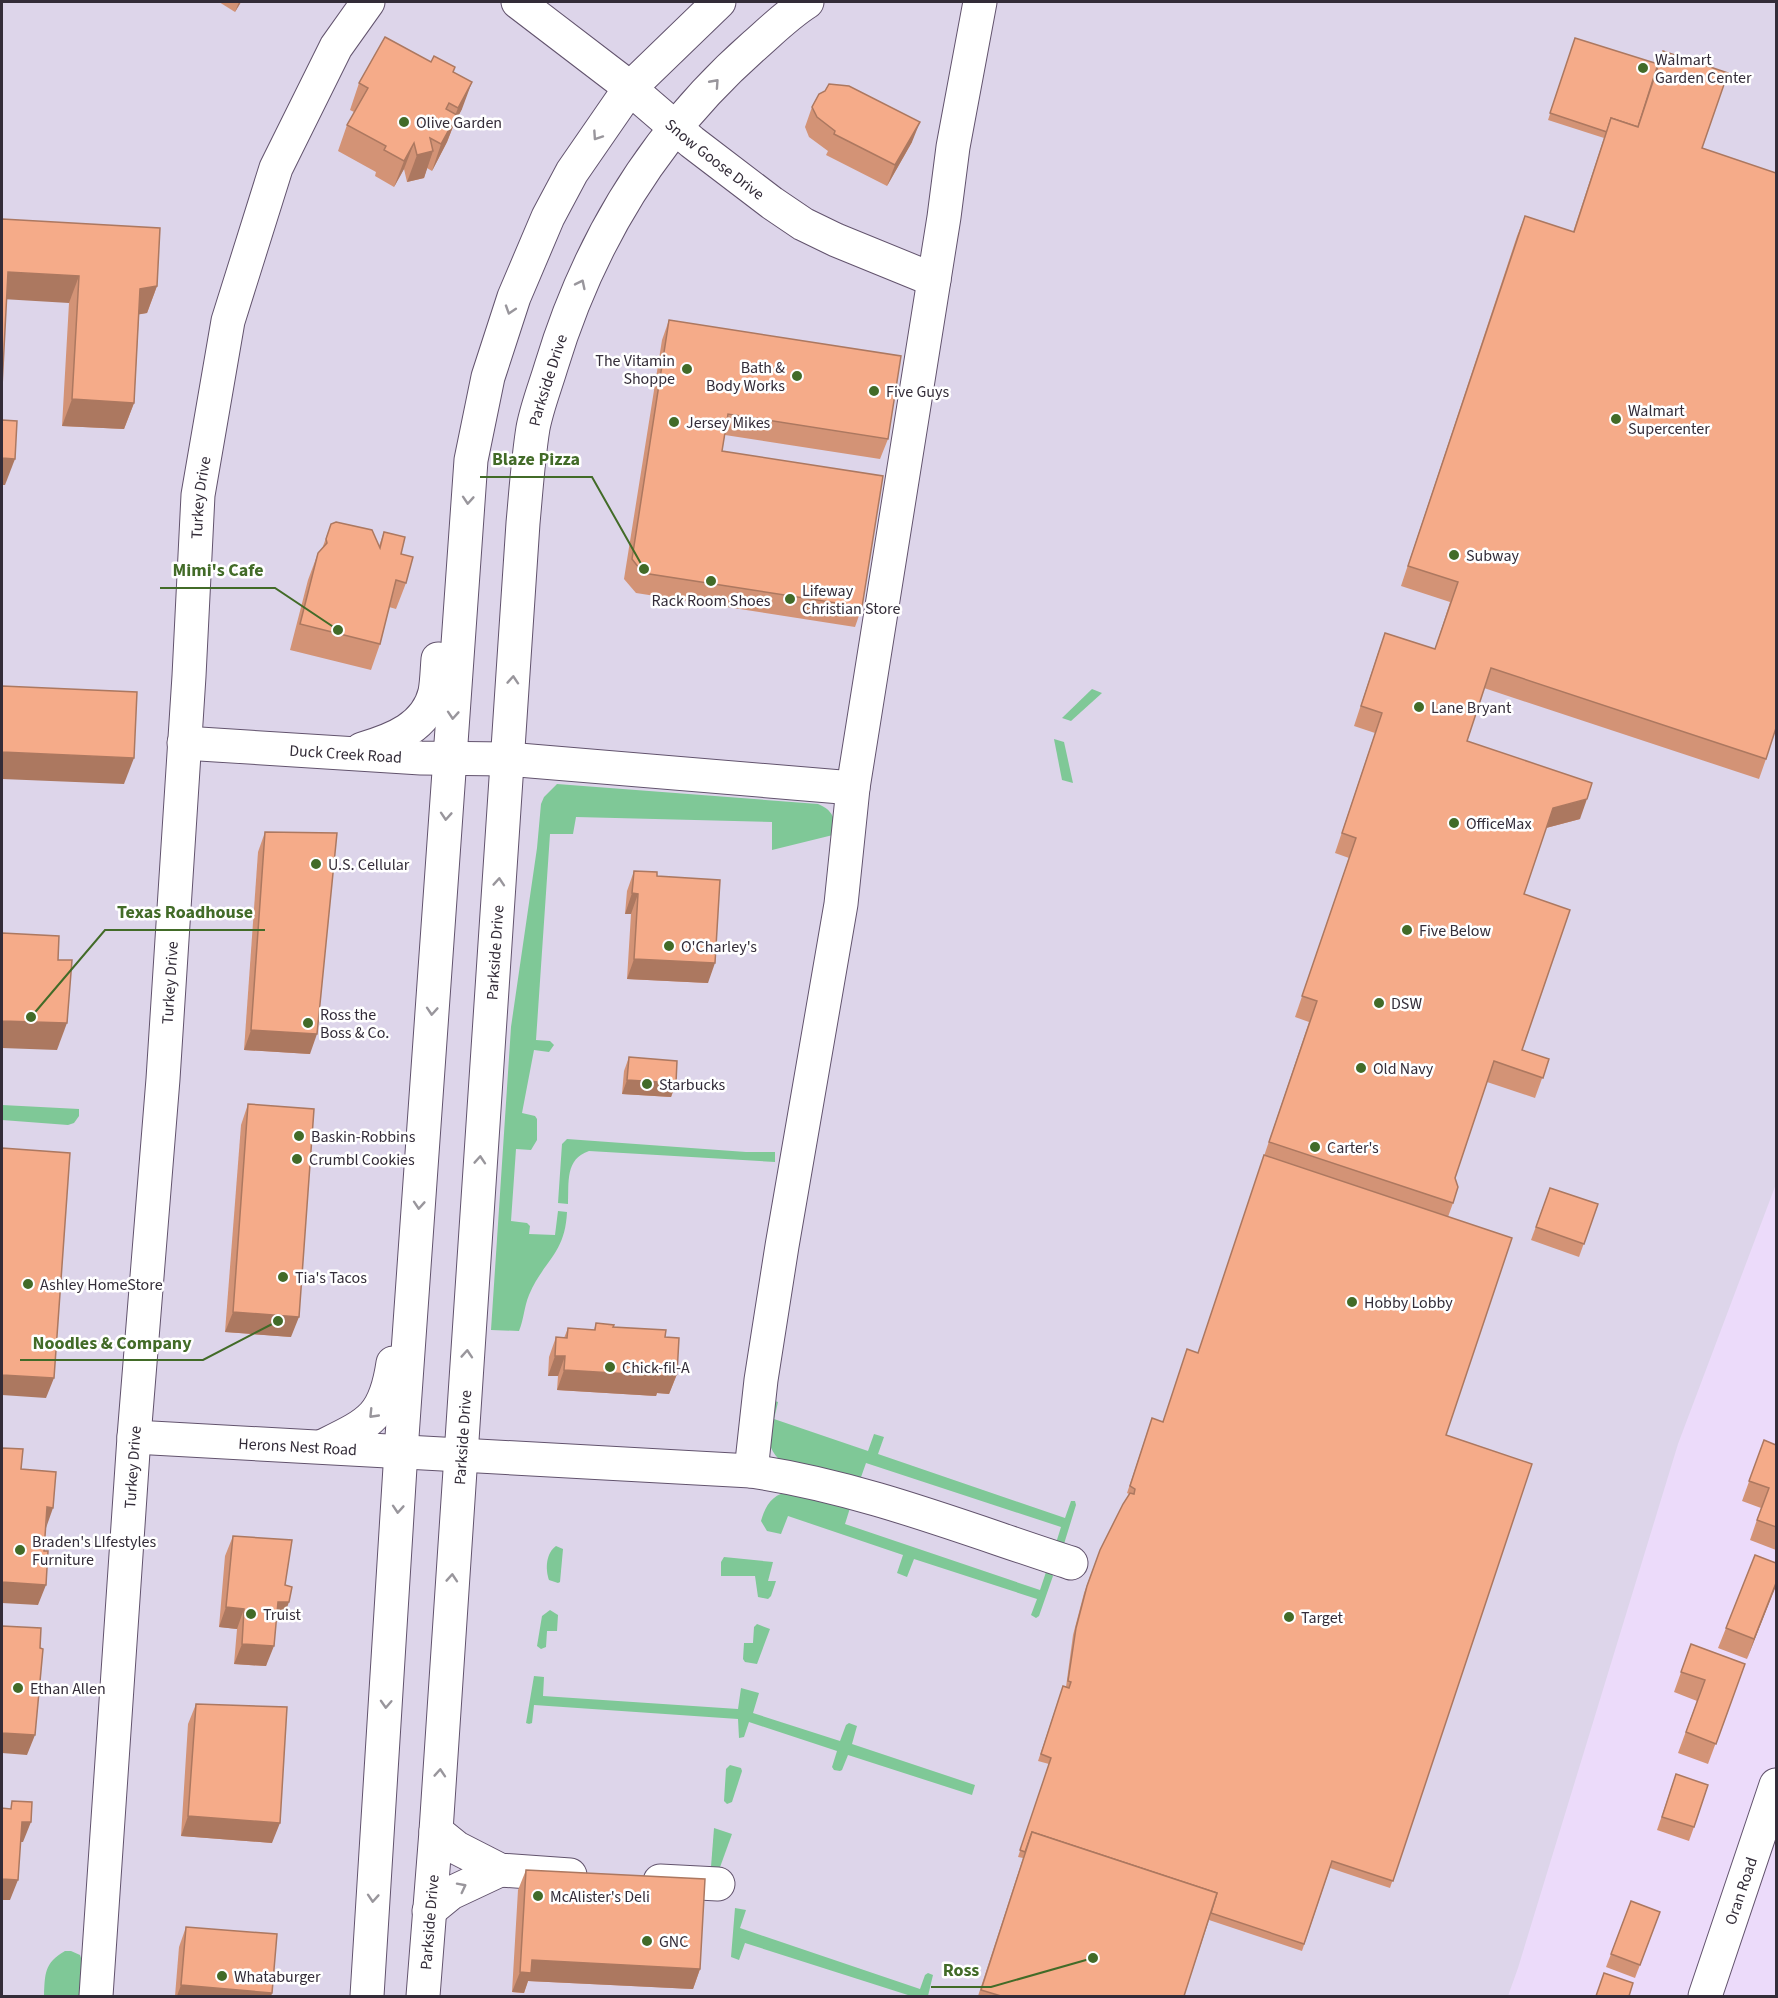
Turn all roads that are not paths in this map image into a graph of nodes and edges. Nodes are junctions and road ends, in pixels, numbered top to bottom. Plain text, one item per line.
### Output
1 (368, 2) edge
2 (518, 2) edge
3 (719, 2) edge
4 (807, 2) edge
5 (980, 2) edge
6 (630, 88) junction
7 (675, 126) junction
8 (934, 280) junction
9 (462, 584) junction
10 (184, 743) junction
11 (345, 753) junction
12 (450, 758) junction
13 (507, 759) junction
14 (853, 788) junction
15 (412, 1301) junction
16 (134, 1437) junction
17 (323, 1447) junction
18 (401, 1451) junction
19 (460, 1455) junction
20 (751, 1471) junction
21 (1071, 1563) dead end
22 (1776, 1785) edge
23 (436, 1831) junction
24 (500, 1870) junction
25 (718, 1884) dead end
26 (429, 1911) junction
27 (364, 1988) edge
28 (96, 1996) edge
29 (423, 1996) edge
30 (1705, 1996) edge

1 - 10 street, Turkey Drive
2 - 6 street, Snow Goose Drive
3 - 6 street
7 -> 4 street, Parkside Drive
5 - 8 street
6 - 7 street, Snow Goose Drive
6 -> 9 street
7 - 8 street, Snow Goose Drive
13 -> 7 street, Parkside Drive
8 - 14 street
9 - 11 street
9 -> 12 street
10 - 11 street, Duck Creek Road
10 - 16 street, Turkey Drive
11 - 12 street, Duck Creek Road
12 - 13 street, Duck Creek Road
12 -> 15 street
13 - 14 street, Duck Creek Road
19 -> 13 street, Parkside Drive
14 - 20 street
15 -> 17 street
15 - 18 street
16 - 17 street, Herons Nest Road
16 - 28 street, Turkey Drive
17 - 18 street, Herons Nest Road
18 - 19 street, Herons Nest Road
18 -> 27 street
19 - 20 street, Herons Nest Road
23 -> 19 street, Parkside Drive
20 - 21 street, Herons Nest Road
22 - 30 street, Oran Road
23 - 24 street
23 - 26 street, Parkside Drive
24 - 25 street
26 -> 24 street
26 - 29 street, Parkside Drive

